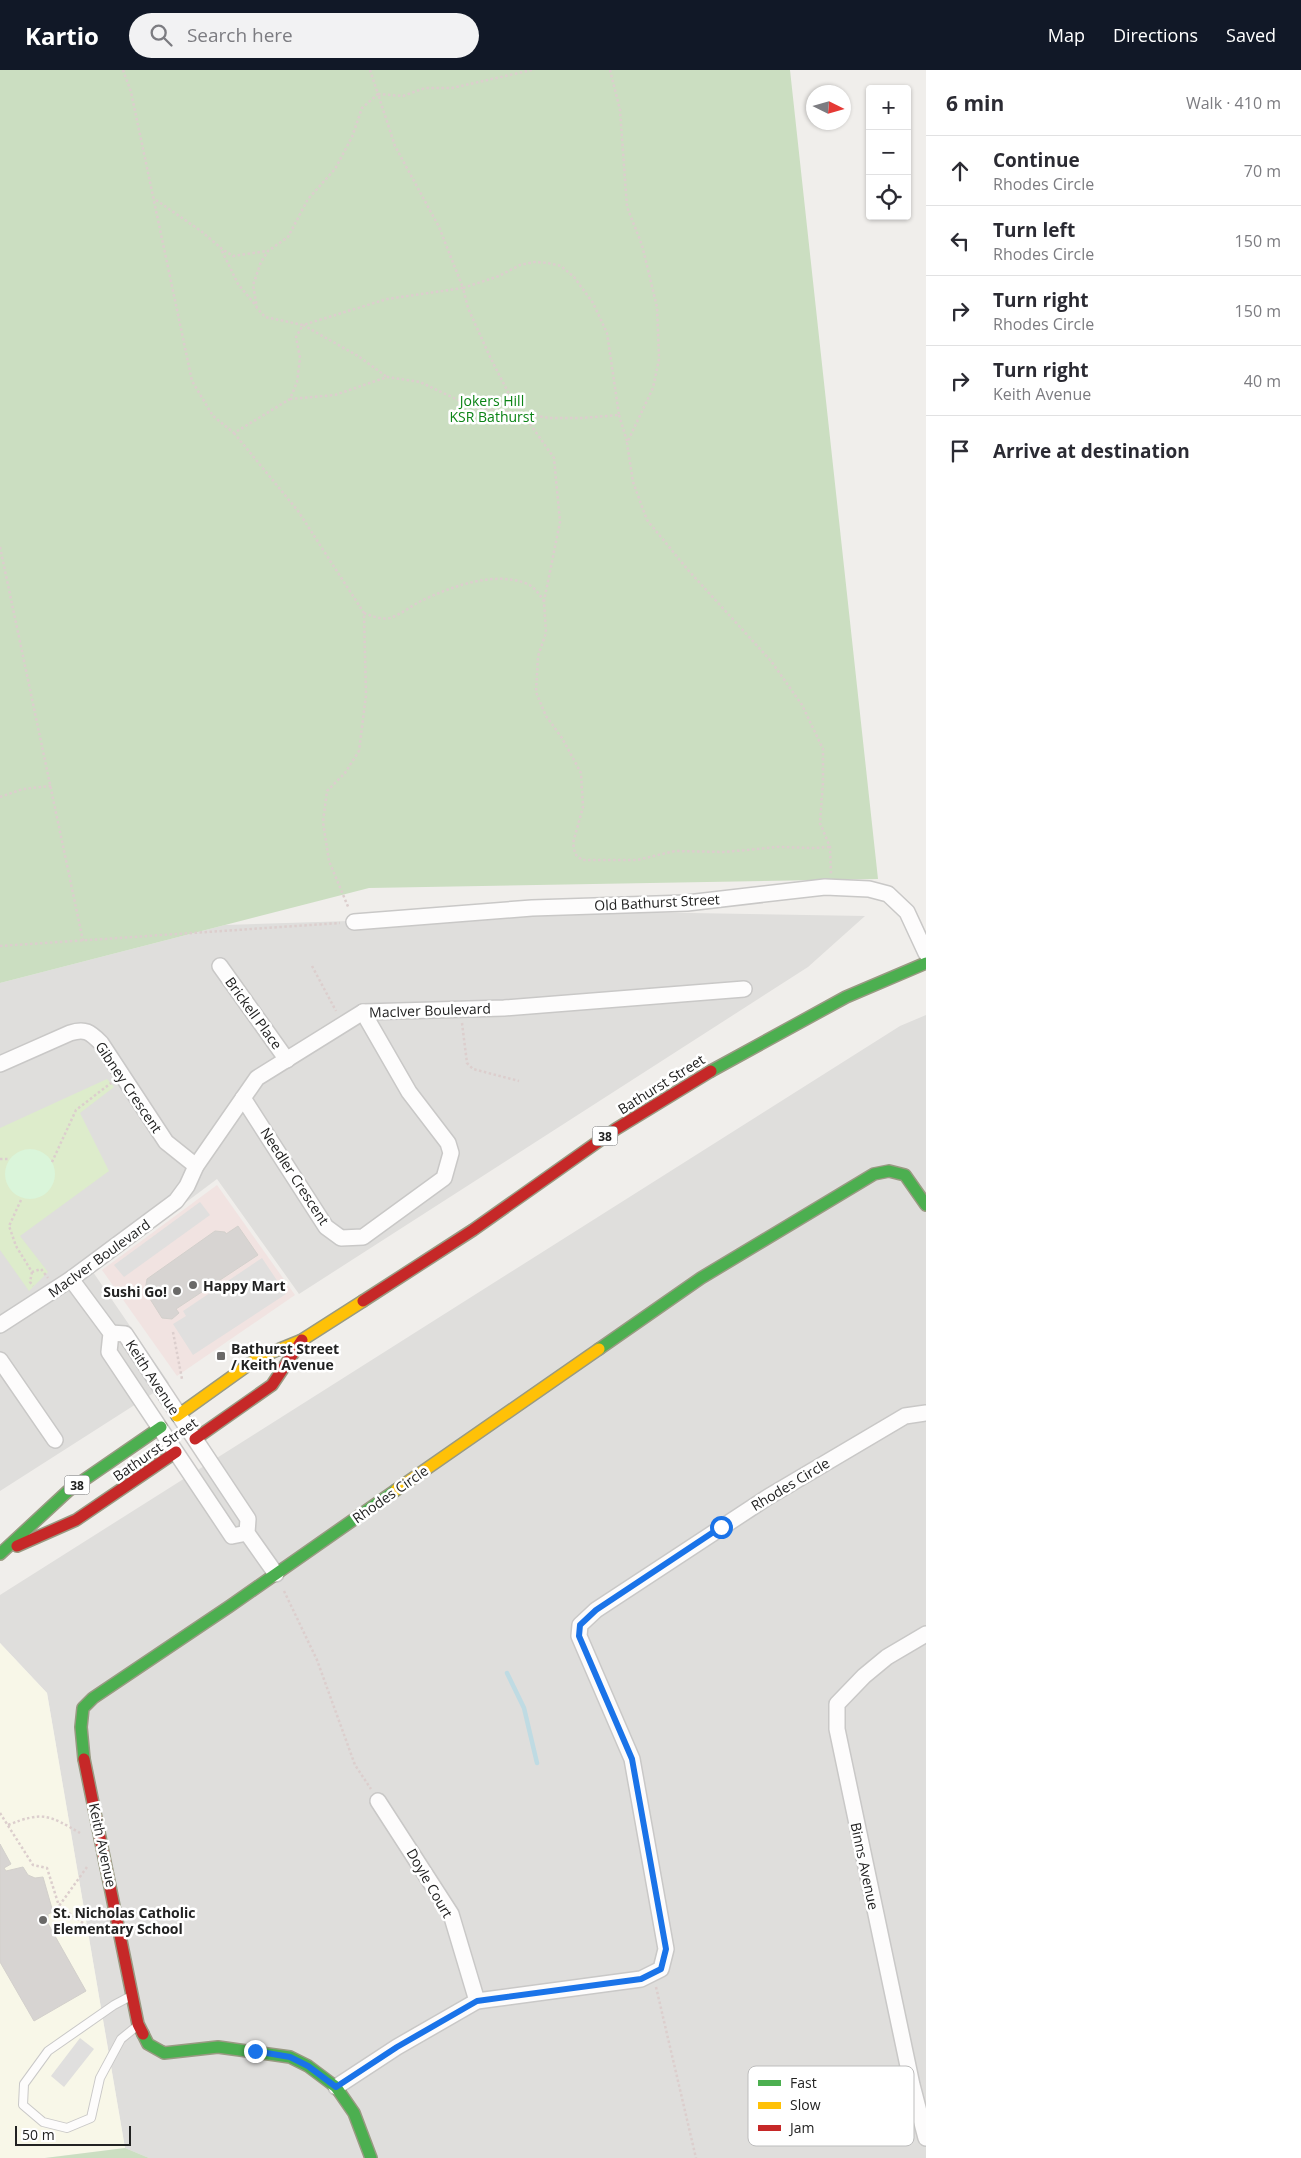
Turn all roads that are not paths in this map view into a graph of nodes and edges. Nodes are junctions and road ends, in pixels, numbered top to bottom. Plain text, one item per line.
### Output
1 (354, 922) road end
2 (926, 953) edge
3 (926, 962) edge
4 (220, 966) dead end
5 (744, 989) dead end
6 (363, 1012) junction
7 (287, 1060) junction
8 (0, 1064) edge
9 (243, 1098) junction
10 (196, 1166) junction
11 (926, 1205) edge
12 (72, 1280) junction
13 (0, 1325) edge
14 (110, 1333) junction
15 (302, 1340) junction
16 (0, 1360) edge
17 (926, 1412) edge
18 (177, 1416) junction
19 (161, 1428) junction
20 (195, 1439) junction
21 (55, 1440) dead end
22 (176, 1452) junction
23 (247, 1533) junction
24 (1, 1554) edge
25 (276, 1574) junction
26 (926, 1634) edge
27 (378, 1800) road end
28 (132, 1995) junction
29 (477, 2001) junction
30 (138, 2024) junction
31 (908, 2066) edge
32 (336, 2087) junction
33 (914, 2093) edge
34 (926, 2138) edge
35 (371, 2158) edge

1 - 2 street, Old Bathurst Street
3 - 15 street, Bathurst Street / 38
4 - 7 street, Brickell Place
5 - 6 street, MacIver Boulevard
6 - 7 street, MacIver Boulevard
6 - 9 street, Needler Crescent
7 - 9 street, MacIver Boulevard
8 - 10 street, Gibney Crescent
9 - 10 street, MacIver Boulevard
10 - 12 street, MacIver Boulevard
11 - 25 street, Rhodes Circle
12 - 13 street, MacIver Boulevard
12 - 14 street, Keith Avenue
14 - 18 street, Keith Avenue
14 - 19 street, Keith Avenue
15 - 18 street, Bathurst Street / 38
15 - 20 street, Bathurst Street / 38
16 - 21 street
17 - 29 street, Rhodes Circle
18 - 19 street, Bathurst Street / 38
18 - 20 street, Keith Avenue
19 - 22 street, Keith Avenue
19 - 24 street, Bathurst Street / 38
20 - 22 street, Bathurst Street / 38
20 - 23 street, Keith Avenue
22 - 23 street, Keith Avenue
22 - 24 street, Bathurst Street / 38
23 - 25 street, Keith Avenue
25 - 28 street, Keith Avenue
26 - 31 street, Binns Avenue
27 - 29 street, Doyle Court
28 - 30 street, Keith Avenue
28 - 30 lane
29 - 32 street
30 - 32 street, Keith Avenue
32 - 35 street, Keith Avenue
33 - 34 street, Binns Avenue

